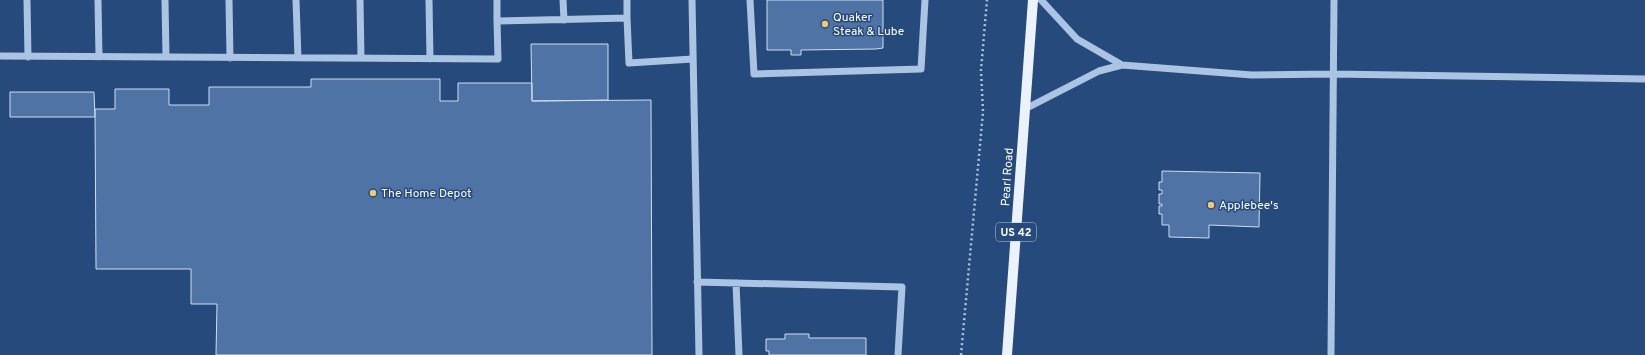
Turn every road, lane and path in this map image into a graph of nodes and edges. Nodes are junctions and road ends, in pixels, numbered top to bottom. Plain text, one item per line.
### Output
1 (27, 0) edge
2 (98, 0) edge
3 (165, 0) edge
4 (229, 0) edge
5 (296, 0) edge
6 (360, 0) edge
7 (429, 0) edge
8 (497, 0) edge
9 (563, 0) edge
10 (627, 0) edge
11 (692, 0) edge
12 (750, 0) edge
13 (925, 0) edge
14 (986, 0) edge
15 (1033, 0) edge
16 (1041, 0) edge
17 (1334, 0) edge
18 (627, 18) junction
19 (564, 20) junction
20 (497, 21) junction
21 (0, 56) edge
22 (28, 56) junction
23 (99, 57) junction
24 (166, 57) junction
25 (230, 58) junction
26 (298, 58) junction
27 (361, 58) junction
28 (430, 59) junction
29 (693, 59) junction
30 (1122, 65) junction
31 (1333, 74) junction
32 (1645, 79) edge
33 (1025, 109) junction
34 (697, 282) junction
35 (736, 283) junction
36 (1331, 354) dead end
37 (699, 355) edge
38 (739, 355) edge
39 (898, 355) edge
40 (961, 355) edge
41 (1007, 355) edge

1 - 22 lane
2 - 23 lane
3 - 24 lane
4 - 25 lane
5 - 26 lane
6 - 27 lane
7 - 28 lane
8 - 20 lane
9 - 19 lane
10 - 18 lane
11 - 29 lane
12 - 13 lane
14 - 40 path
15 - 33 main road, Pearl Road / US 42
16 - 30 lane
17 - 31 lane
18 - 19 lane
18 - 29 lane
19 - 20 lane
20 - 28 lane
21 - 22 lane
22 - 23 lane
23 - 24 lane
24 - 25 lane
25 - 26 lane
26 - 27 lane
27 - 28 lane
29 - 34 lane
30 - 31 lane
30 - 33 lane
31 - 32 lane
31 - 36 lane
33 - 41 main road, Pearl Road / US 42
34 - 35 lane
34 - 37 lane
35 - 38 lane
35 - 39 lane

